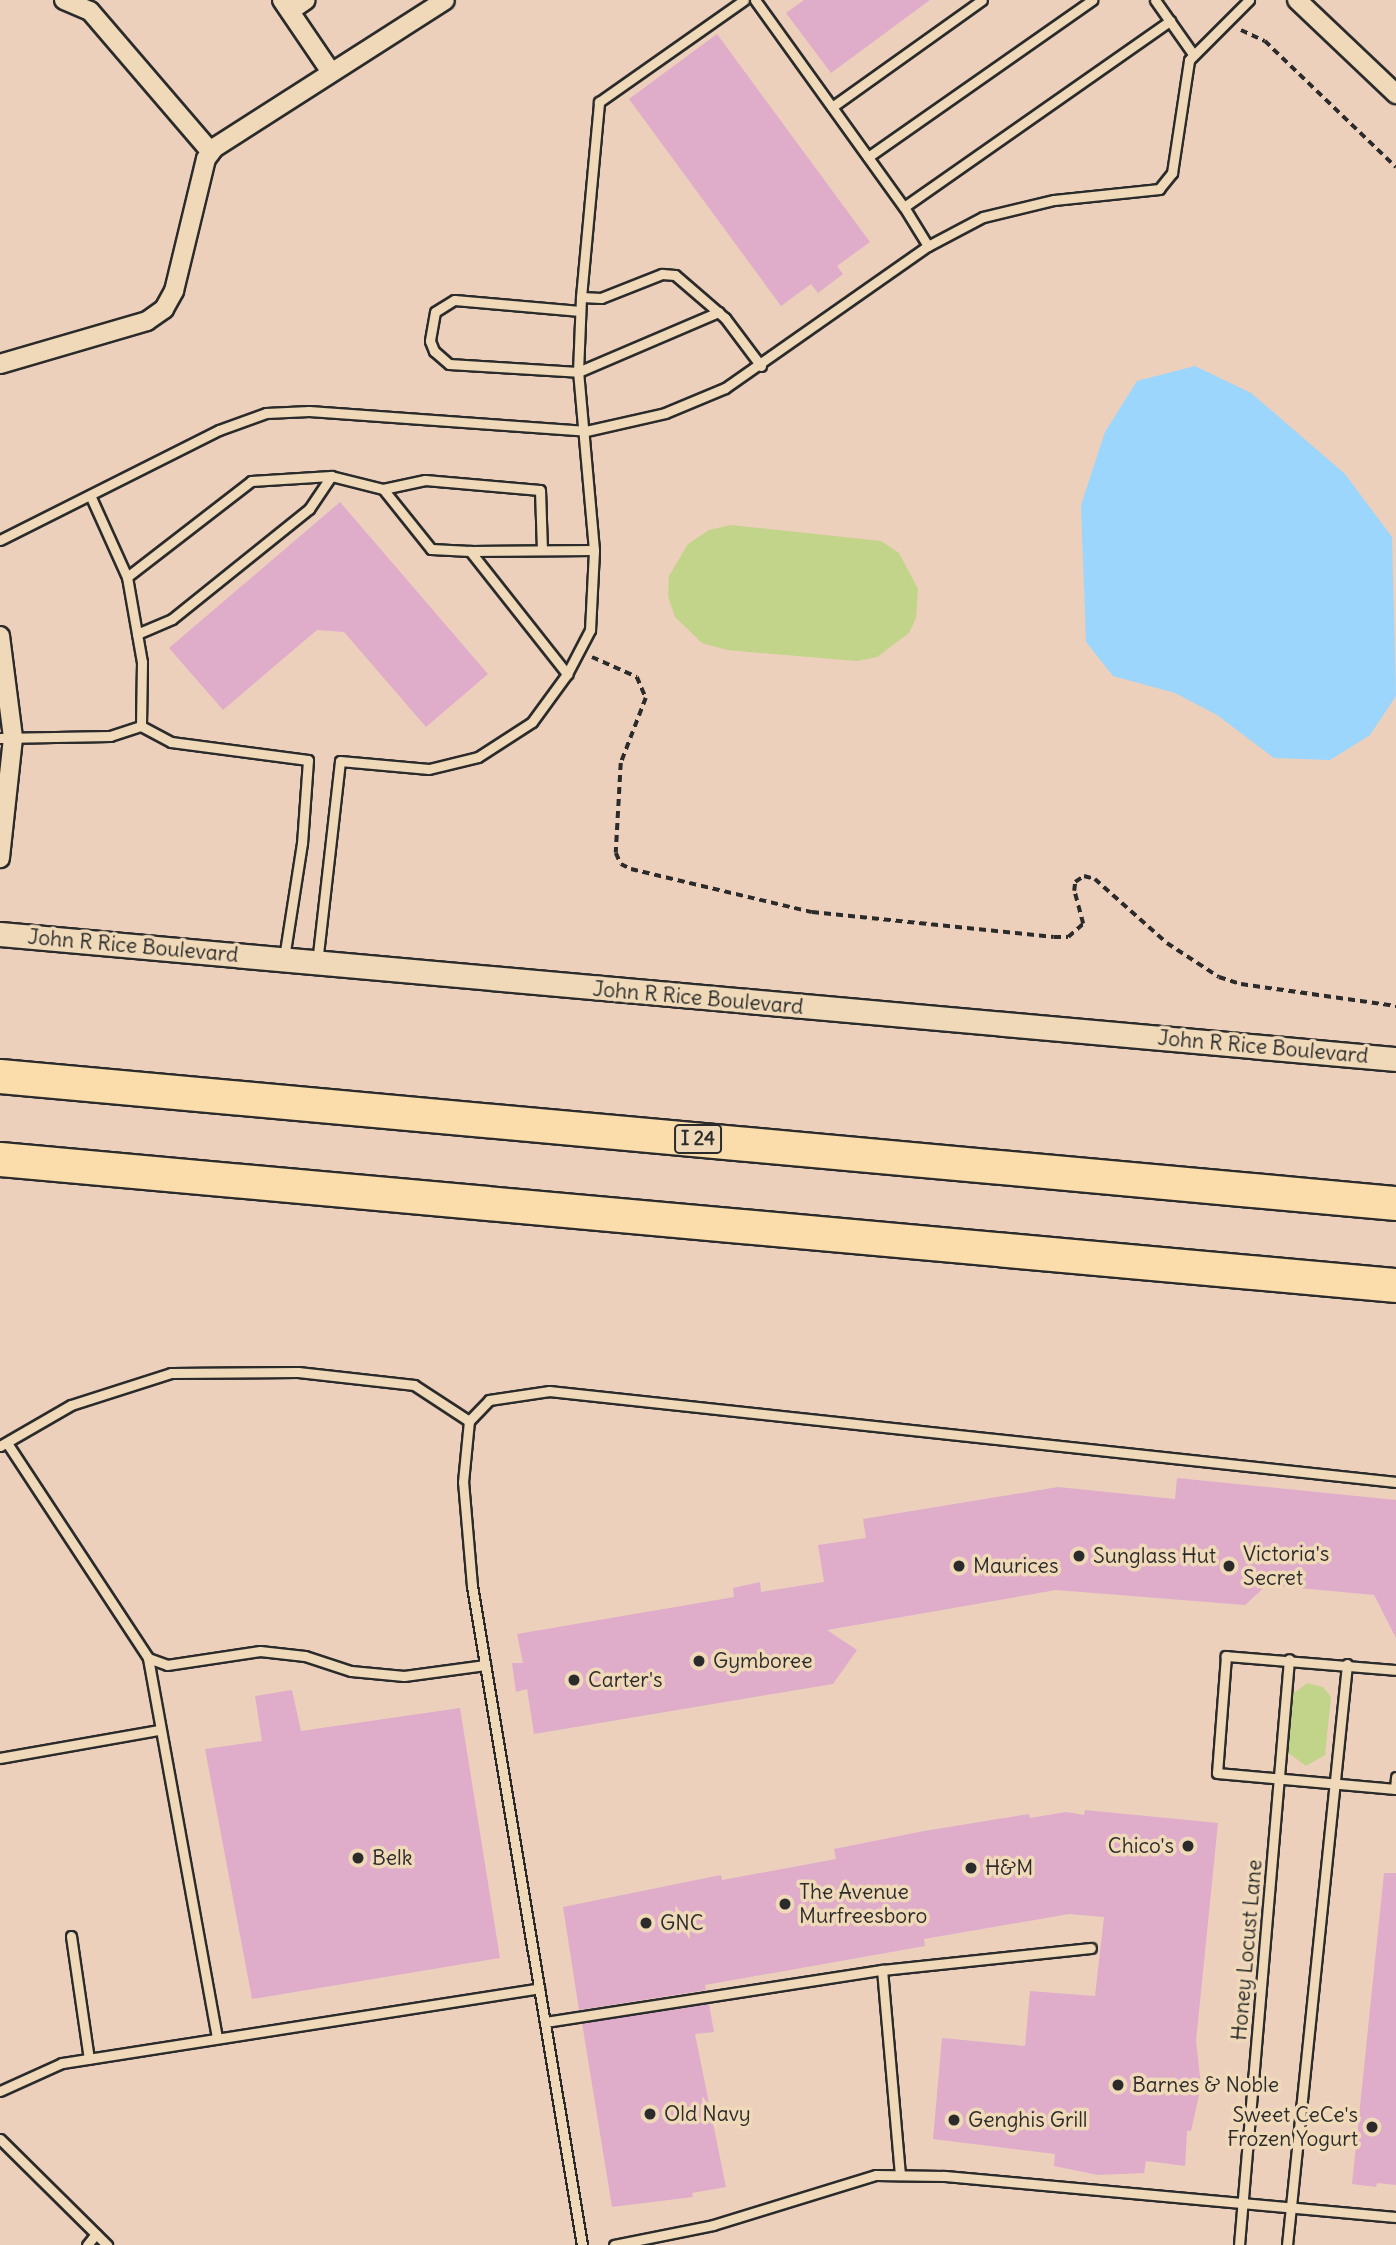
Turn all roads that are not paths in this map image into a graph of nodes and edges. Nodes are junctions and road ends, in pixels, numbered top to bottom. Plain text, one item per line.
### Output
1 (64, 0) edge
2 (306, 0) edge
3 (445, 0) edge
4 (744, 0) edge
5 (755, 0) edge
6 (982, 0) edge
7 (1092, 0) edge
8 (1154, 0) edge
9 (1249, 0) edge
10 (1297, 0) edge
11 (286, 6) edge
12 (1170, 21) junction
13 (1193, 54) junction
14 (331, 72) junction
15 (1396, 94) edge
16 (832, 107) junction
17 (211, 152) junction
18 (868, 157) junction
19 (904, 207) junction
20 (928, 246) junction
21 (581, 298) junction
22 (580, 311) junction
23 (719, 312) junction
24 (0, 364) edge
25 (761, 366) junction
26 (578, 372) junction
27 (586, 431) junction
28 (331, 476) junction
29 (383, 489) junction
30 (90, 495) junction
31 (0, 540) edge
32 (542, 550) junction
33 (594, 550) junction
34 (470, 551) junction
35 (127, 577) junction
36 (137, 634) junction
37 (0, 636) edge
38 (567, 674) junction
39 (141, 726) junction
40 (6, 738) edge
41 (0, 858) edge
42 (0, 934) edge
43 (284, 959) junction
44 (317, 965) junction
45 (1396, 1059) edge
46 (0, 1076) edge
47 (0, 1159) edge
48 (1396, 1203) edge
49 (1396, 1285) edge
50 (469, 1421) junction
51 (3, 1444) edge
52 (1396, 1482) edge
53 (148, 1658) junction
54 (1289, 1659) junction
55 (1347, 1664) junction
56 (485, 1665) junction
57 (1396, 1670) edge
58 (158, 1730) junction
59 (0, 1758) edge
60 (1396, 1777) edge
61 (1279, 1779) junction
62 (1335, 1784) junction
63 (71, 1936) dead end
64 (1091, 1948) dead end
65 (882, 1970) junction
66 (539, 1988) junction
67 (545, 2022) junction
68 (217, 2038) junction
69 (89, 2059) junction
70 (0, 2091) edge
71 (0, 2139) edge
72 (900, 2175) junction
73 (1243, 2204) junction
74 (1291, 2208) junction
75 (1396, 2217) edge
76 (96, 2234) junction
77 (88, 2245) edge
78 (107, 2245) edge
79 (582, 2245) edge
80 (614, 2245) edge
81 (1239, 2245) edge
82 (1287, 2245) edge

1 - 17 street
2 - 11 street
3 - 14 street
4 - 21 lane
5 - 16 lane
6 - 16 lane
7 - 18 lane
8 - 12 lane
9 - 13 lane
10 - 15 street
11 - 14 street
12 - 13 lane
12 - 19 lane
13 - 20 lane
14 - 17 street
16 - 18 lane
17 - 24 street
18 - 19 lane
19 - 20 lane
20 - 25 lane
21 - 22 lane
21 - 23 lane
22 - 26 lane
22 - 26 lane
23 - 25 lane
23 - 26 lane
25 - 27 lane
26 - 27 lane
27 - 30 lane
27 - 33 lane
28 - 29 lane
28 - 35 lane
28 - 36 lane
29 - 32 lane
29 - 34 lane
30 - 31 lane
30 - 35 lane
32 - 33 lane
32 - 34 lane
33 - 38 lane
34 - 38 lane
35 - 36 lane
36 - 39 lane
37 - 40 street
38 - 44 lane
39 - 40 lane
39 - 43 lane
40 - 41 street
42 - 43 street, John R Rice Boulevard
43 - 44 street, John R Rice Boulevard
44 - 45 street, John R Rice Boulevard
46 - 48 highway, I 24
47 - 49 highway
50 - 51 lane
50 - 52 lane
50 - 56 lane
51 - 53 lane
53 - 56 lane
53 - 58 lane
54 - 55 lane
54 - 61 lane, Honey Locust Lane
54 - 61 lane
55 - 57 lane
55 - 62 lane
56 - 66 lane
58 - 59 lane
58 - 68 lane
60 - 62 lane
61 - 62 lane
61 - 73 lane, Honey Locust Lane
62 - 74 lane
63 - 69 lane
64 - 65 lane
65 - 67 lane
65 - 72 lane
66 - 67 lane
66 - 68 lane
67 - 79 lane
68 - 69 lane
69 - 70 lane
71 - 76 lane
72 - 73 lane
72 - 80 lane
73 - 74 lane
73 - 81 lane, Honey Locust Lane
74 - 75 lane
74 - 82 lane
76 - 77 lane
76 - 78 lane

